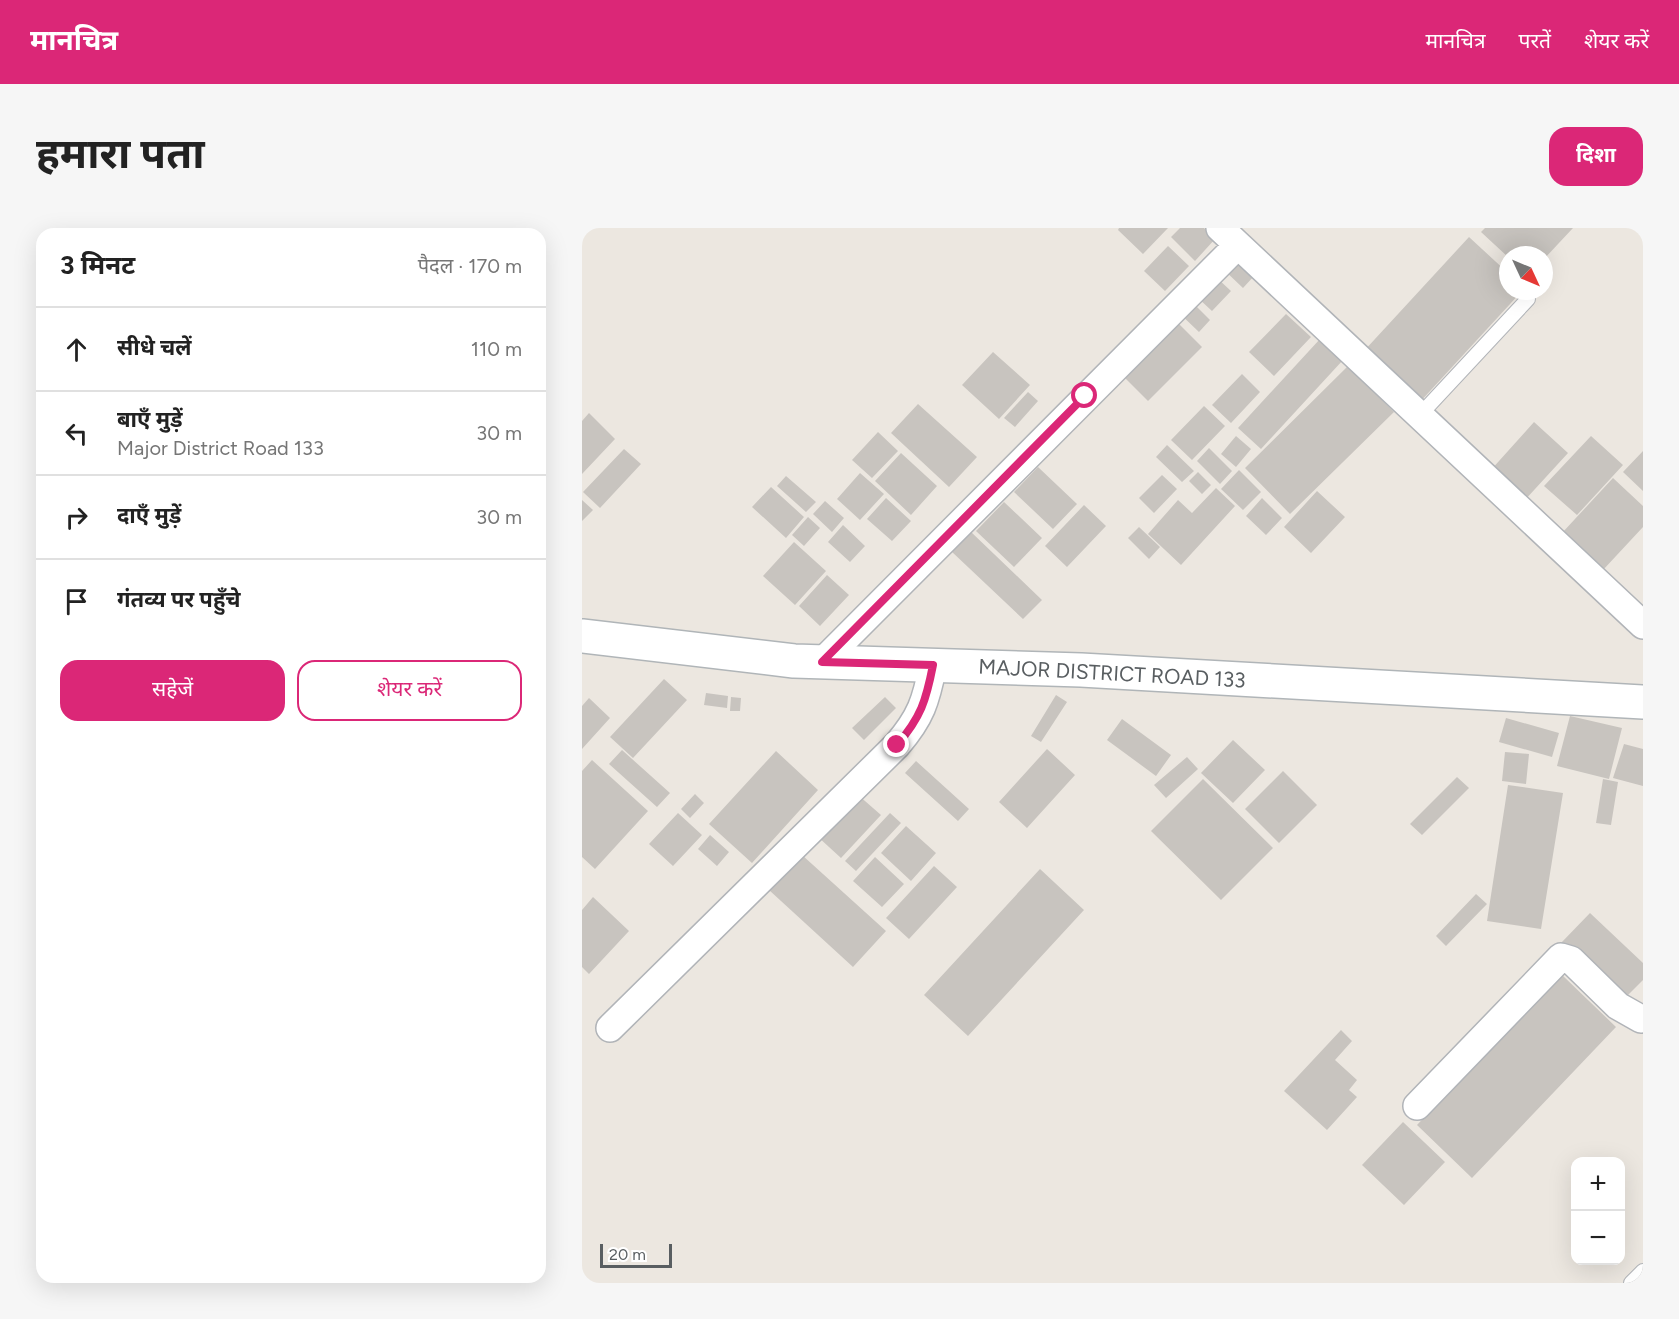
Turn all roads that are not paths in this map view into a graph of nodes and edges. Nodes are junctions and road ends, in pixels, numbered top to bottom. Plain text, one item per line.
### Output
1 (1229, 236) edge
2 (1528, 300) dead end
3 (1419, 416) junction
4 (1643, 625) edge
5 (582, 636) edge
6 (822, 662) junction
7 (933, 665) junction
8 (1643, 702) edge
9 (1642, 1019) edge
10 (610, 1028) dead end
11 (1417, 1106) dead end
12 (1643, 1270) edge
13 (1631, 1283) edge

1 - 3 street
1 - 6 street
2 - 3 lane
3 - 4 street
5 - 6 main road, MAJOR DISTRICT ROAD 133
6 - 7 main road, MAJOR DISTRICT ROAD 133
7 - 8 main road, MAJOR DISTRICT ROAD 133
7 - 10 street
9 - 11 street
12 - 13 lane

